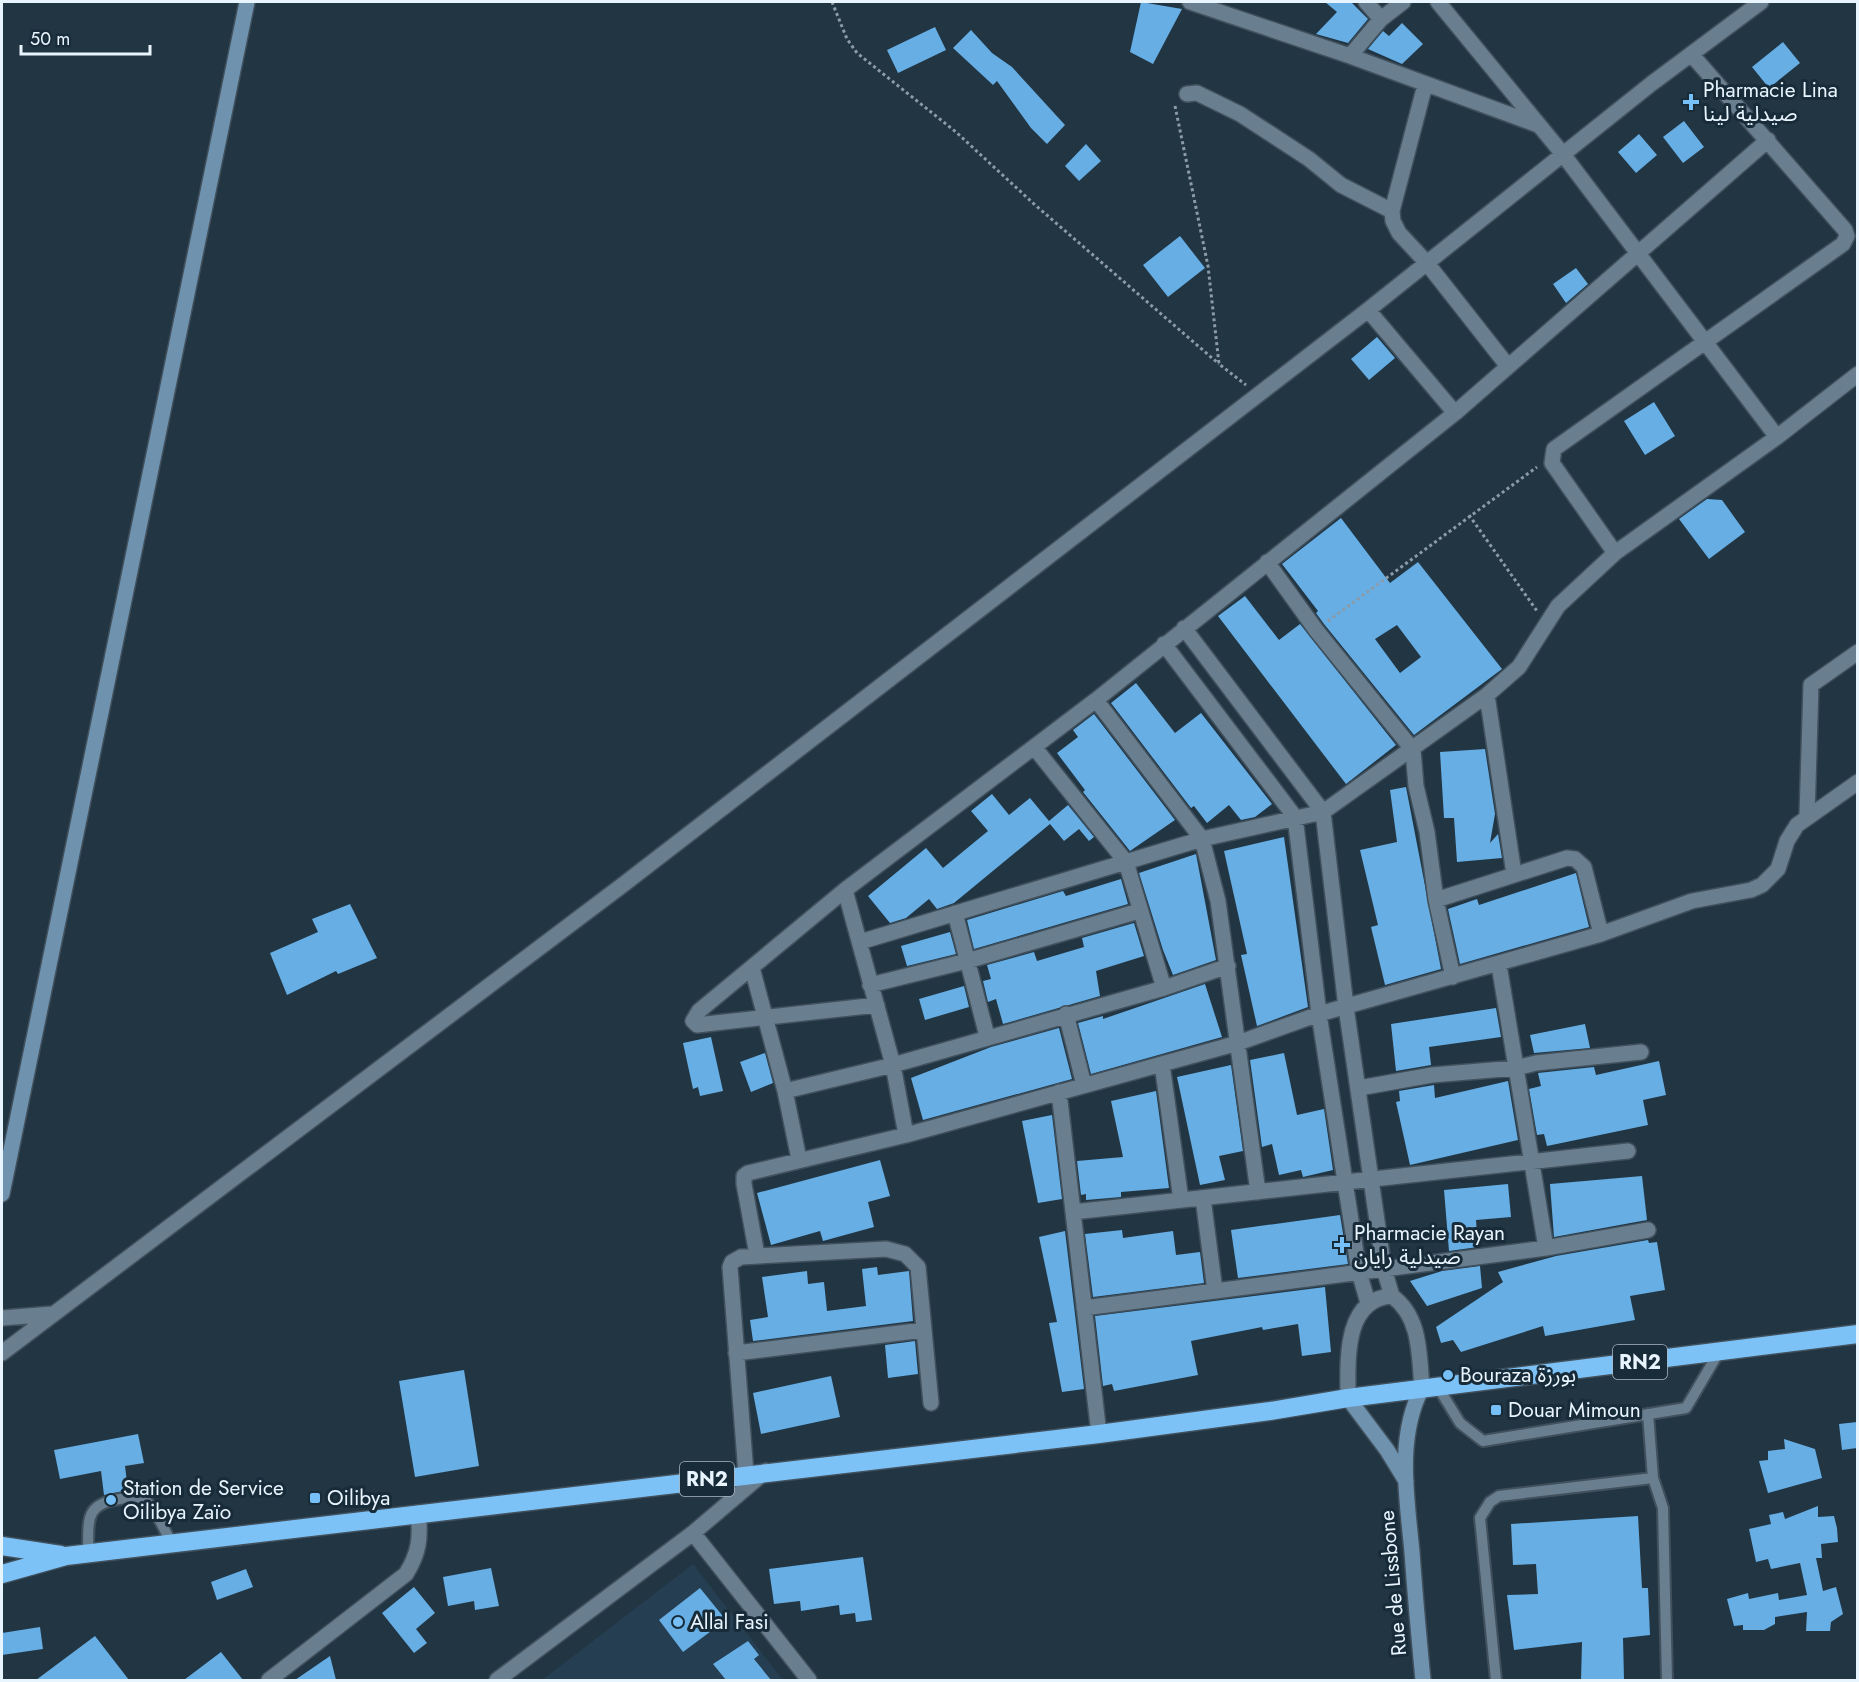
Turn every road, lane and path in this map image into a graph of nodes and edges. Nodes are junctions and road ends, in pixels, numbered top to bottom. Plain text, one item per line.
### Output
1 (247, 2) edge
2 (831, 2) edge
3 (1195, 2) edge
4 (1366, 2) edge
5 (1403, 2) edge
6 (1438, 2) edge
7 (1761, 2) edge
8 (1381, 19) junction
9 (1691, 54) junction
10 (1350, 56) junction
11 (1425, 85) junction
12 (1187, 94) joint
13 (1540, 125) junction
14 (1768, 140) junction
15 (1562, 153) junction
16 (1392, 211) junction
17 (1639, 254) junction
18 (1426, 262) junction
19 (1368, 310) junction
20 (1704, 340) junction
21 (1220, 364) junction
22 (1508, 365) junction
23 (1857, 374) edge
24 (1258, 394) junction
25 (1455, 413) junction
26 (1777, 436) junction
27 (1551, 457) junction
28 (1469, 515) junction
29 (1615, 553) junction
30 (1267, 562) junction
31 (1546, 625) junction
32 (1184, 628) junction
33 (1316, 630) junction
34 (1164, 644) junction
35 (1857, 652) edge
36 (1487, 695) junction
37 (1096, 700) junction
38 (1034, 747) junction
39 (1413, 750) junction
40 (1857, 782) edge
41 (1323, 812) junction
42 (1807, 816) junction
43 (1295, 817) junction
44 (1202, 839) junction
45 (1126, 862) junction
46 (1514, 874) junction
47 (845, 890) junction
48 (1436, 900) junction
49 (1139, 911) junction
50 (956, 913) junction
51 (1601, 934) junction
52 (860, 942) junction
53 (967, 961) junction
54 (1499, 965) junction
55 (1228, 966) junction
56 (752, 968) junction
57 (1453, 977) junction
58 (870, 985) junction
59 (1164, 988) junction
60 (877, 1005) junction
61 (1346, 1006) junction
62 (1066, 1014) junction
63 (1319, 1014) junction
64 (765, 1016) junction
65 (987, 1036) junction
66 (1238, 1042) junction
67 (1641, 1052) dead end
68 (1162, 1064) junction
69 (893, 1065) junction
70 (1516, 1068) junction
71 (1084, 1085) junction
72 (1359, 1088) junction
73 (785, 1091) junction
74 (1059, 1092) junction
75 (906, 1135) junction
76 (1628, 1150) dead end
77 (798, 1159) junction
78 (1532, 1161) junction
79 (1371, 1179) junction
80 (1345, 1182) junction
81 (1258, 1192) junction
82 (2, 1194) edge
83 (1203, 1198) junction
84 (1181, 1200) junction
85 (1073, 1212) junction
86 (1647, 1230) dead end
87 (1546, 1248) junction
88 (757, 1255) junction
89 (1384, 1269) junction
90 (1359, 1272) junction
91 (1215, 1291) junction
92 (1392, 1296) junction
93 (1368, 1303) junction
94 (1084, 1308) junction
95 (55, 1314) junction
96 (2, 1318) edge
97 (924, 1330) junction
98 (1857, 1334) edge
99 (1719, 1352) junction
100 (2, 1353) edge
101 (736, 1353) junction
102 (1430, 1388) junction
103 (1348, 1398) junction
104 (931, 1403) dead end
105 (1648, 1414) junction
106 (1099, 1434) junction
107 (766, 1471) junction
108 (746, 1474) junction
109 (1653, 1478) junction
110 (1406, 1481) junction
111 (418, 1513) junction
112 (693, 1533) junction
113 (171, 1542) junction
114 (6, 1544) edge
115 (88, 1553) junction
116 (66, 1556) junction
117 (2, 1574) edge
118 (268, 1680) edge
119 (497, 1680) edge
120 (809, 1680) edge
121 (1423, 1680) edge
122 (1496, 1680) edge
123 (1667, 1680) edge

1 - 82 street
2 - 21 path
3 - 10 street
4 - 8 street
5 - 8 street
6 - 13 street
7 - 9 street
8 - 10 street
9 - 14 street
9 - 15 street
10 - 11 street
11 - 13 street
11 - 16 street
12 - 16 street
12 - 21 path
13 - 15 street
14 - 17 street
14 - 20 street
15 - 17 street
15 - 18 street
16 - 18 street
17 - 20 street
17 - 22 street
18 - 19 street
18 - 22 street
19 - 24 street
19 - 25 street
20 - 26 street
20 - 27 street
21 - 24 path
22 - 25 street
23 - 26 street
24 - 95 street
25 - 30 street
26 - 29 street
27 - 28 path
27 - 29 street
28 - 31 path
28 - 33 path
29 - 31 street
30 - 32 street
30 - 33 street
31 - 36 street
32 - 34 street
32 - 41 street
33 - 39 street
34 - 37 street
34 - 43 street
35 - 42 street
36 - 39 street
36 - 46 street
37 - 38 street
37 - 44 street
38 - 45 street
38 - 47 street
39 - 41 street
39 - 48 street
40 - 42 street
41 - 43 street
41 - 61 street
42 - 51 street
43 - 44 street
43 - 63 street
44 - 45 street
44 - 55 street
45 - 49 street
45 - 50 street
46 - 48 street
46 - 51 street
47 - 52 street
47 - 56 street
48 - 57 street
49 - 53 street
49 - 59 street
50 - 52 street
50 - 53 street
51 - 54 street
52 - 58 street
53 - 58 street
53 - 65 street
54 - 57 street
54 - 70 street
55 - 59 street
55 - 66 street
56 - 64 street
56 - 64 street
57 - 61 street
58 - 60 street
59 - 62 street
60 - 64 street
60 - 69 street
61 - 63 street
61 - 72 street
62 - 65 street
62 - 71 street
63 - 66 street
63 - 80 street
64 - 73 street
65 - 69 street
66 - 68 street
66 - 81 street
67 - 70 street
68 - 71 street
68 - 84 street
69 - 73 street
69 - 75 street
70 - 72 street
70 - 78 street
71 - 74 street
72 - 79 street
73 - 77 street
74 - 75 street
74 - 85 street
75 - 77 street
76 - 78 street
77 - 88 street
78 - 79 street
78 - 87 street
79 - 80 street
79 - 89 street
80 - 81 street
80 - 90 street
81 - 83 street
83 - 84 street
83 - 91 street
84 - 85 street
85 - 94 street
86 - 87 street
87 - 89 street
88 - 97 street
88 - 101 street
89 - 90 street
89 - 92 street
90 - 91 street
90 - 93 street
91 - 94 street
92 - 93 street
92 - 102 street
93 - 103 street
94 - 106 street
95 - 96 street
95 - 100 street
97 - 101 street
97 - 104 street
98 - 99 highway, RN2
99 - 102 highway, RN2
99 - 105 lane
101 - 108 street
102 - 103 highway, RN2
102 - 105 lane
102 - 110 street, Rue de Lissbone
103 - 106 highway, RN2
103 - 110 street
105 - 109 lane
106 - 107 highway, RN2
107 - 108 highway, RN2
107 - 112 street
108 - 111 highway, RN2
109 - 122 lane
109 - 123 lane
110 - 121 street, Rue de Lissbone
111 - 113 highway, RN2
111 - 118 street
112 - 119 street
112 - 120 street
113 - 115 highway, RN2
113 - 115 lane
114 - 116 highway, RN2
115 - 116 highway, RN2
116 - 117 highway, RN2

